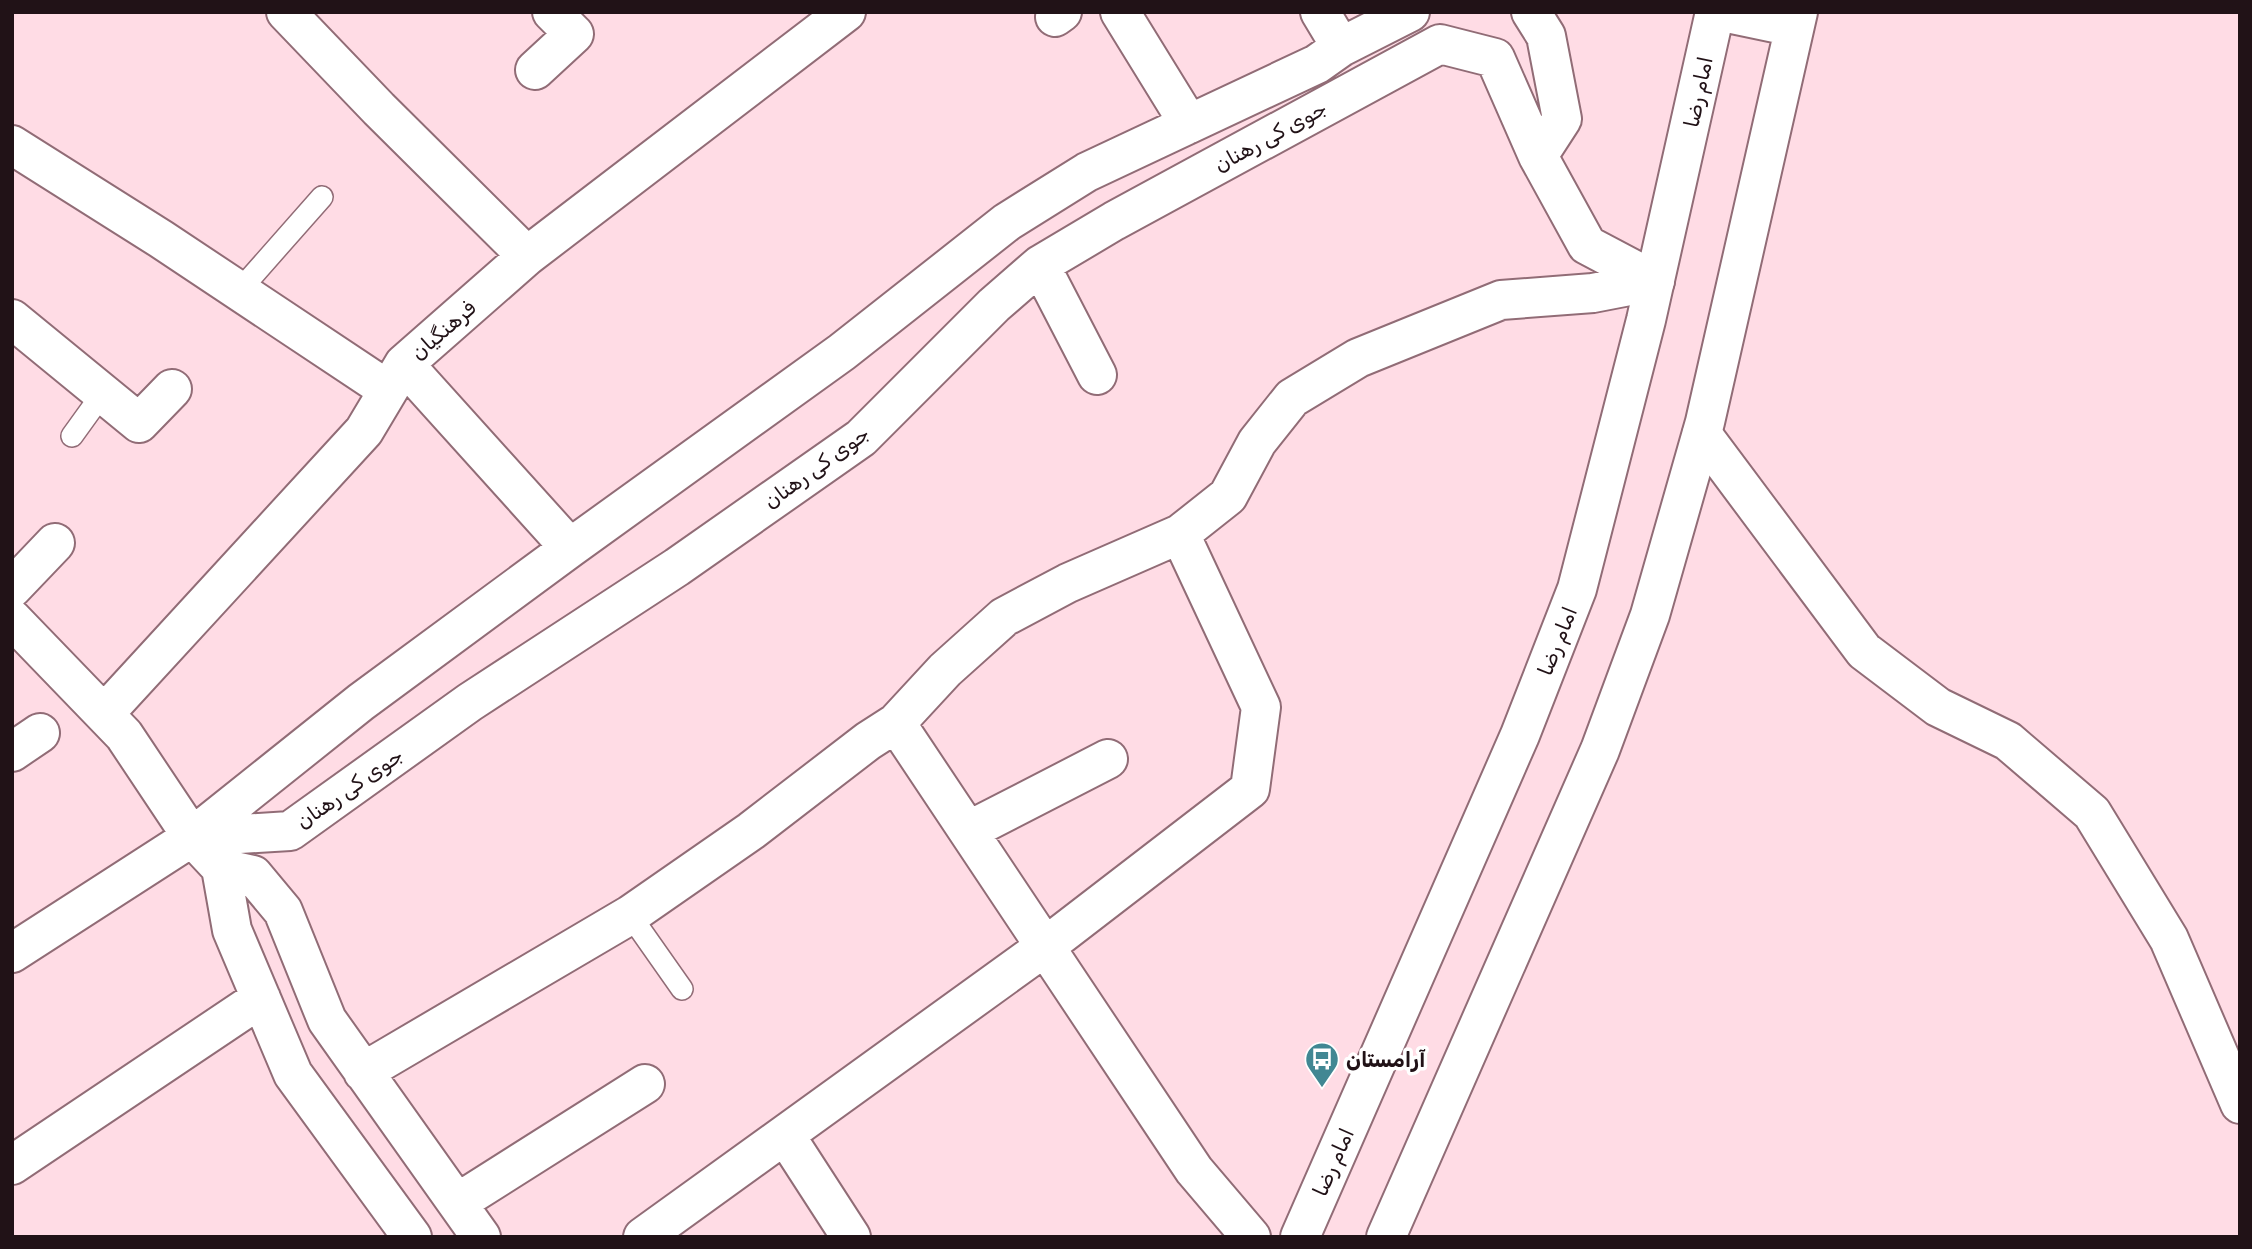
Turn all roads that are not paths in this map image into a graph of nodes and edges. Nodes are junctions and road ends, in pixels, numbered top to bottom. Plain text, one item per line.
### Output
1 (286, 12) edge
2 (552, 12) edge
3 (846, 12) edge
4 (1120, 12) edge
5 (1320, 12) edge
6 (1410, 12) edge
7 (1531, 12) edge
8 (1715, 12) edge
9 (1722, 12) edge
10 (1796, 20) edge
11 (1341, 47) junction
12 (535, 70) dead end
13 (1189, 124) junction
14 (12, 145) edge
15 (1538, 156) junction
16 (322, 197) dead end
17 (527, 256) junction
18 (1040, 265) junction
19 (1655, 281) junction
20 (239, 291) junction
21 (12, 318) edge
22 (1097, 375) dead end
23 (396, 377) junction
24 (172, 389) dead end
25 (103, 393) junction
26 (1702, 435) junction
27 (72, 436) dead end
28 (1180, 534) junction
29 (55, 542) dead end
30 (570, 548) junction
31 (12, 588) edge
32 (12, 619) edge
33 (104, 714) junction
34 (896, 723) junction
35 (1108, 759) dead end
36 (968, 831) junction
37 (192, 836) junction
38 (221, 868) junction
39 (630, 915) junction
40 (1046, 946) junction
41 (12, 954) edge
42 (682, 989) dead end
43 (261, 998) junction
44 (363, 1072) junction
45 (645, 1084) dead end
46 (2240, 1104) edge
47 (785, 1135) junction
48 (12, 1165) edge
49 (457, 1203) junction
50 (412, 1237) edge
51 (481, 1237) edge
52 (643, 1237) edge
53 (850, 1237) edge
54 (1251, 1237) edge
55 (1300, 1237) edge
56 (1387, 1237) edge

1 - 17 street
2 - 12 street
3 - 17 street, فرهنگیان
4 - 13 street
5 - 11 street
6 - 11 street, جوی کی رهنان
7 - 15 street
8 - 19 street, امام رضا
9 - 10 street
10 - 26 street
11 - 13 street, جوی کی رهنان
13 - 30 street, جوی کی رهنان
14 - 20 street
15 - 18 street, جوی کی رهنان
15 - 19 street
16 - 20 lane
17 - 23 street, فرهنگیان
18 - 22 street
18 - 37 street, جوی کی رهنان
19 - 28 street
19 - 55 street, امام رضا
20 - 23 street
21 - 25 street
23 - 30 street
23 - 33 street, فرهنگیان
24 - 25 street
25 - 27 lane
26 - 46 street
26 - 56 street
28 - 34 street
28 - 40 street
29 - 31 street
30 - 37 street, جوی کی رهنان
32 - 33 street
33 - 37 street
34 - 36 street
34 - 39 street
35 - 36 street
36 - 40 street
37 - 38 street
37 - 41 street
38 - 43 street
38 - 44 street
39 - 42 lane
39 - 44 street
40 - 47 street
40 - 54 street
43 - 48 street
43 - 50 street
44 - 49 street
45 - 49 street
47 - 52 street
47 - 53 street
49 - 51 street

